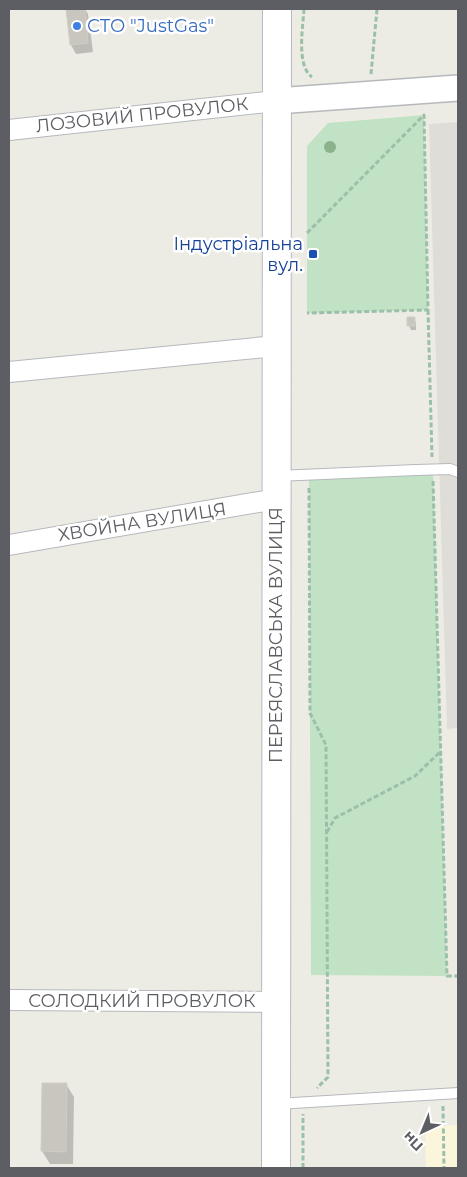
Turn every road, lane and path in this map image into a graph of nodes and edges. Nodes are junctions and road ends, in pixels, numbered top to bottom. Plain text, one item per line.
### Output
1 (277, 9) edge
2 (304, 9) edge
3 (377, 9) edge
4 (318, 81) dead end
5 (458, 88) edge
6 (370, 94) junction
7 (276, 101) junction
8 (9, 130) edge
9 (307, 233) dead end
10 (428, 310) junction
11 (308, 314) dead end
12 (276, 346) junction
13 (9, 372) edge
14 (433, 470) junction
15 (458, 472) edge
16 (309, 475) junction
17 (276, 488) junction
18 (9, 545) edge
19 (441, 751) junction
20 (327, 832) junction
21 (458, 976) edge
22 (9, 1000) edge
23 (276, 1002) junction
24 (458, 1093) edge
25 (442, 1094) junction
26 (303, 1103) junction
27 (276, 1104) junction
28 (276, 1168) edge
29 (303, 1168) edge
30 (444, 1168) edge

1 - 7 main road, ПЕРЕЯСЛАВСЬКА ВУЛИЦЯ
2 - 4 path
3 - 6 path
5 - 6 street
6 - 7 street
7 - 8 street, ЛОЗОВИЙ ПРОВУЛОК
7 - 12 main road, ПЕРЕЯСЛАВСЬКА ВУЛИЦЯ
9 - 10 path
10 - 11 path
10 - 14 path
12 - 13 street
12 - 17 main road, ПЕРЕЯСЛАВСЬКА ВУЛИЦЯ
14 - 15 lane
14 - 16 lane
14 - 19 path
16 - 17 lane
16 - 20 path
17 - 18 street, ХВОЙНА ВУЛИЦЯ
17 - 23 main road, ПЕРЕЯСЛАВСЬКА ВУЛИЦЯ
19 - 20 path
19 - 21 path
20 - 26 path
22 - 23 street, СОЛОДКИЙ ПРОВУЛОК
23 - 27 main road, ПЕРЕЯСЛАВСЬКА ВУЛИЦЯ
24 - 25 lane
25 - 26 lane
25 - 30 path
26 - 27 lane
26 - 29 path
27 - 28 main road, ПЕРЕЯСЛАВСЬКА ВУЛИЦЯ

